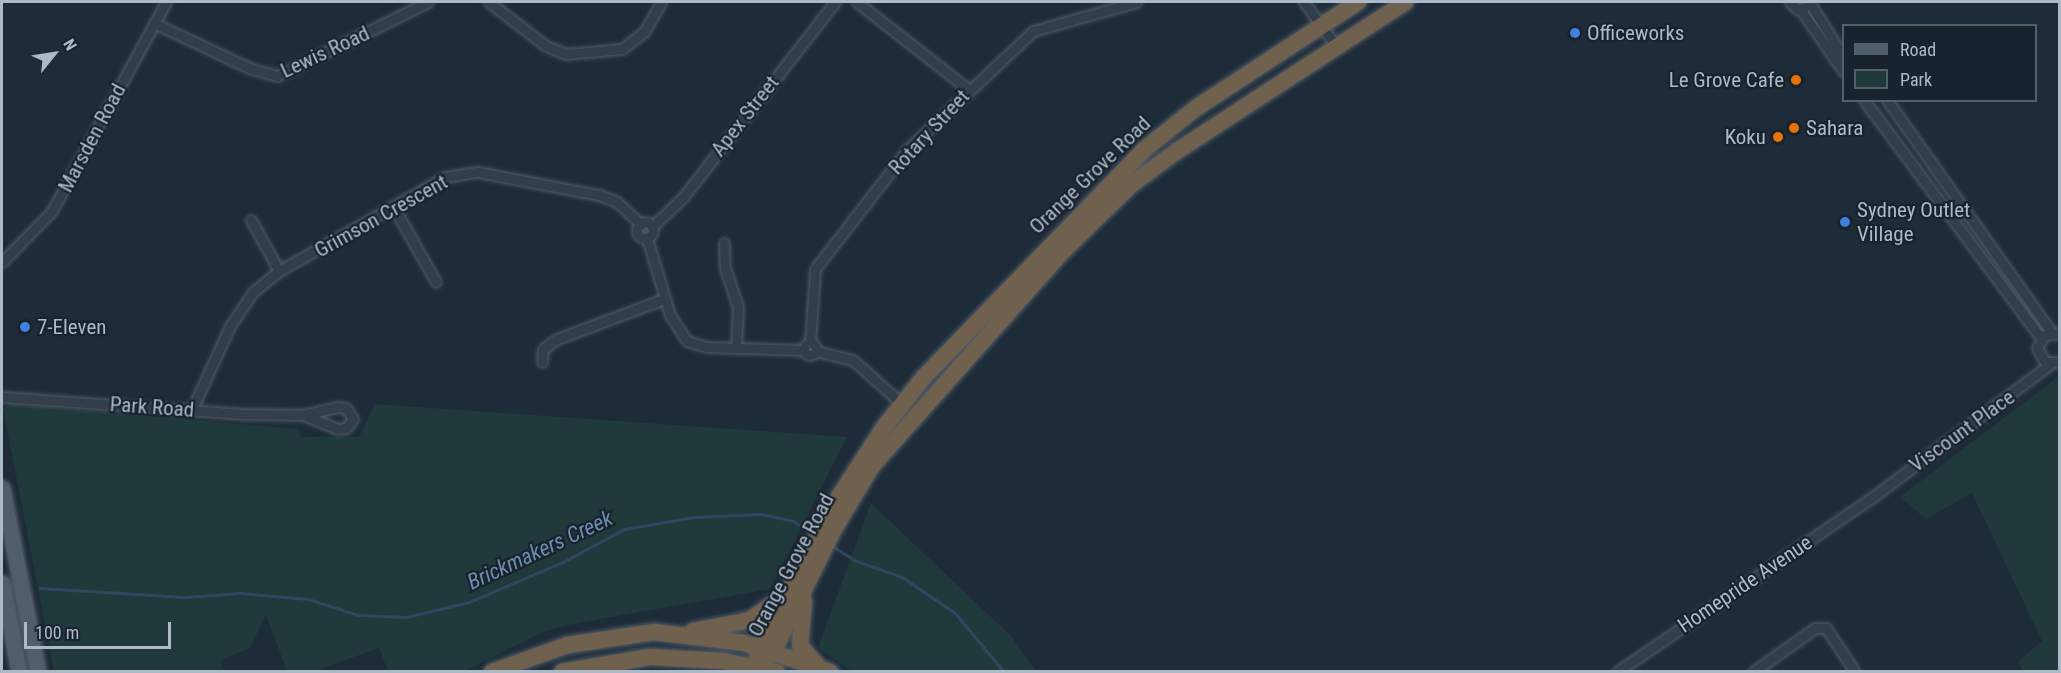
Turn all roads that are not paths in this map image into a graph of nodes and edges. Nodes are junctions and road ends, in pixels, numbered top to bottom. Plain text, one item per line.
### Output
1 (166, 2) edge
2 (428, 2) edge
3 (489, 2) edge
4 (661, 2) edge
5 (835, 2) edge
6 (857, 2) edge
7 (1136, 2) edge
8 (1304, 2) edge
9 (1358, 2) edge
10 (1406, 2) edge
11 (1790, 2) edge
12 (1809, 2) edge
13 (1119, 4) edge
14 (1800, 9) junction
15 (154, 23) junction
16 (1322, 25) junction
17 (1336, 46) junction
18 (1842, 55) edge
19 (1842, 69) edge
20 (968, 89) junction
21 (1865, 102) edge
22 (1888, 102) edge
23 (394, 208) junction
24 (251, 220) dead end
25 (641, 224) junction
26 (652, 227) junction
27 (647, 238) junction
28 (724, 243) dead end
29 (2, 262) edge
30 (279, 270) junction
31 (436, 282) dead end
32 (664, 299) junction
33 (2055, 333) edge
34 (2041, 338) junction
35 (736, 348) junction
36 (810, 348) junction
37 (542, 362) dead end
38 (2055, 363) edge
39 (2, 397) edge
40 (902, 404) junction
41 (192, 409) junction
42 (303, 415) junction
43 (2, 489) edge
44 (1873, 497) joint
45 (4, 516) edge
46 (829, 527) junction
47 (817, 549) junction
48 (811, 574) junction
49 (2, 584) edge
50 (787, 593) junction
51 (683, 633) junction
52 (766, 650) junction
53 (757, 666) junction
54 (824, 669) edge
55 (19, 672) edge
56 (38, 672) edge
57 (492, 672) edge
58 (562, 672) edge
59 (777, 672) edge
60 (1617, 672) edge
61 (1753, 672) edge
62 (1856, 672) edge

1 - 15 street, Marsden Road
2 - 15 street, Lewis Road
3 - 4 street
5 - 26 street, Apex Street
6 - 20 street
7 - 13 street, Rotary Street
8 - 16 street
9 - 16 highway, Orange Grove Road
10 - 17 highway, Orange Grove Road
11 - 14 street
12 - 14 street
12 - 18 street
13 - 20 street, Rotary Street
14 - 19 street
15 - 29 street, Marsden Road
16 - 17 street
16 - 40 highway, Orange Grove Road
17 - 46 highway, Orange Grove Road
20 - 36 street, Rotary Street
21 - 34 street
22 - 33 street
23 - 25 street, Grimson Crescent
23 - 30 street, Grimson Crescent
23 - 31 street
24 - 30 street
25 - 26 street
25 - 27 street
26 - 27 street
27 - 32 street
28 - 35 street
30 - 41 street, Grimson Crescent
32 - 35 street
32 - 37 street
33 - 34 street
34 - 38 street
35 - 36 street
36 - 40 street
38 - 44 street, Viscount Place
39 - 41 street, Park Road
40 - 46 highway, Orange Grove Road
41 - 42 street, Park Road
42 - 42 street, Park Road
43 - 45 main road
44 - 60 street, Homepride Avenue
45 - 56 main road
46 - 47 highway, Orange Grove Road
47 - 48 highway, Orange Grove Road
47 - 50 highway, Orange Grove Road
48 - 52 highway, Orange Grove Road
48 - 54 highway
49 - 55 main road
50 - 51 highway
50 - 52 highway, Orange Grove Road
51 - 52 highway
51 - 57 highway
52 - 53 highway, Orange Grove Road
52 - 54 highway
53 - 58 highway
53 - 59 highway
61 - 62 street

